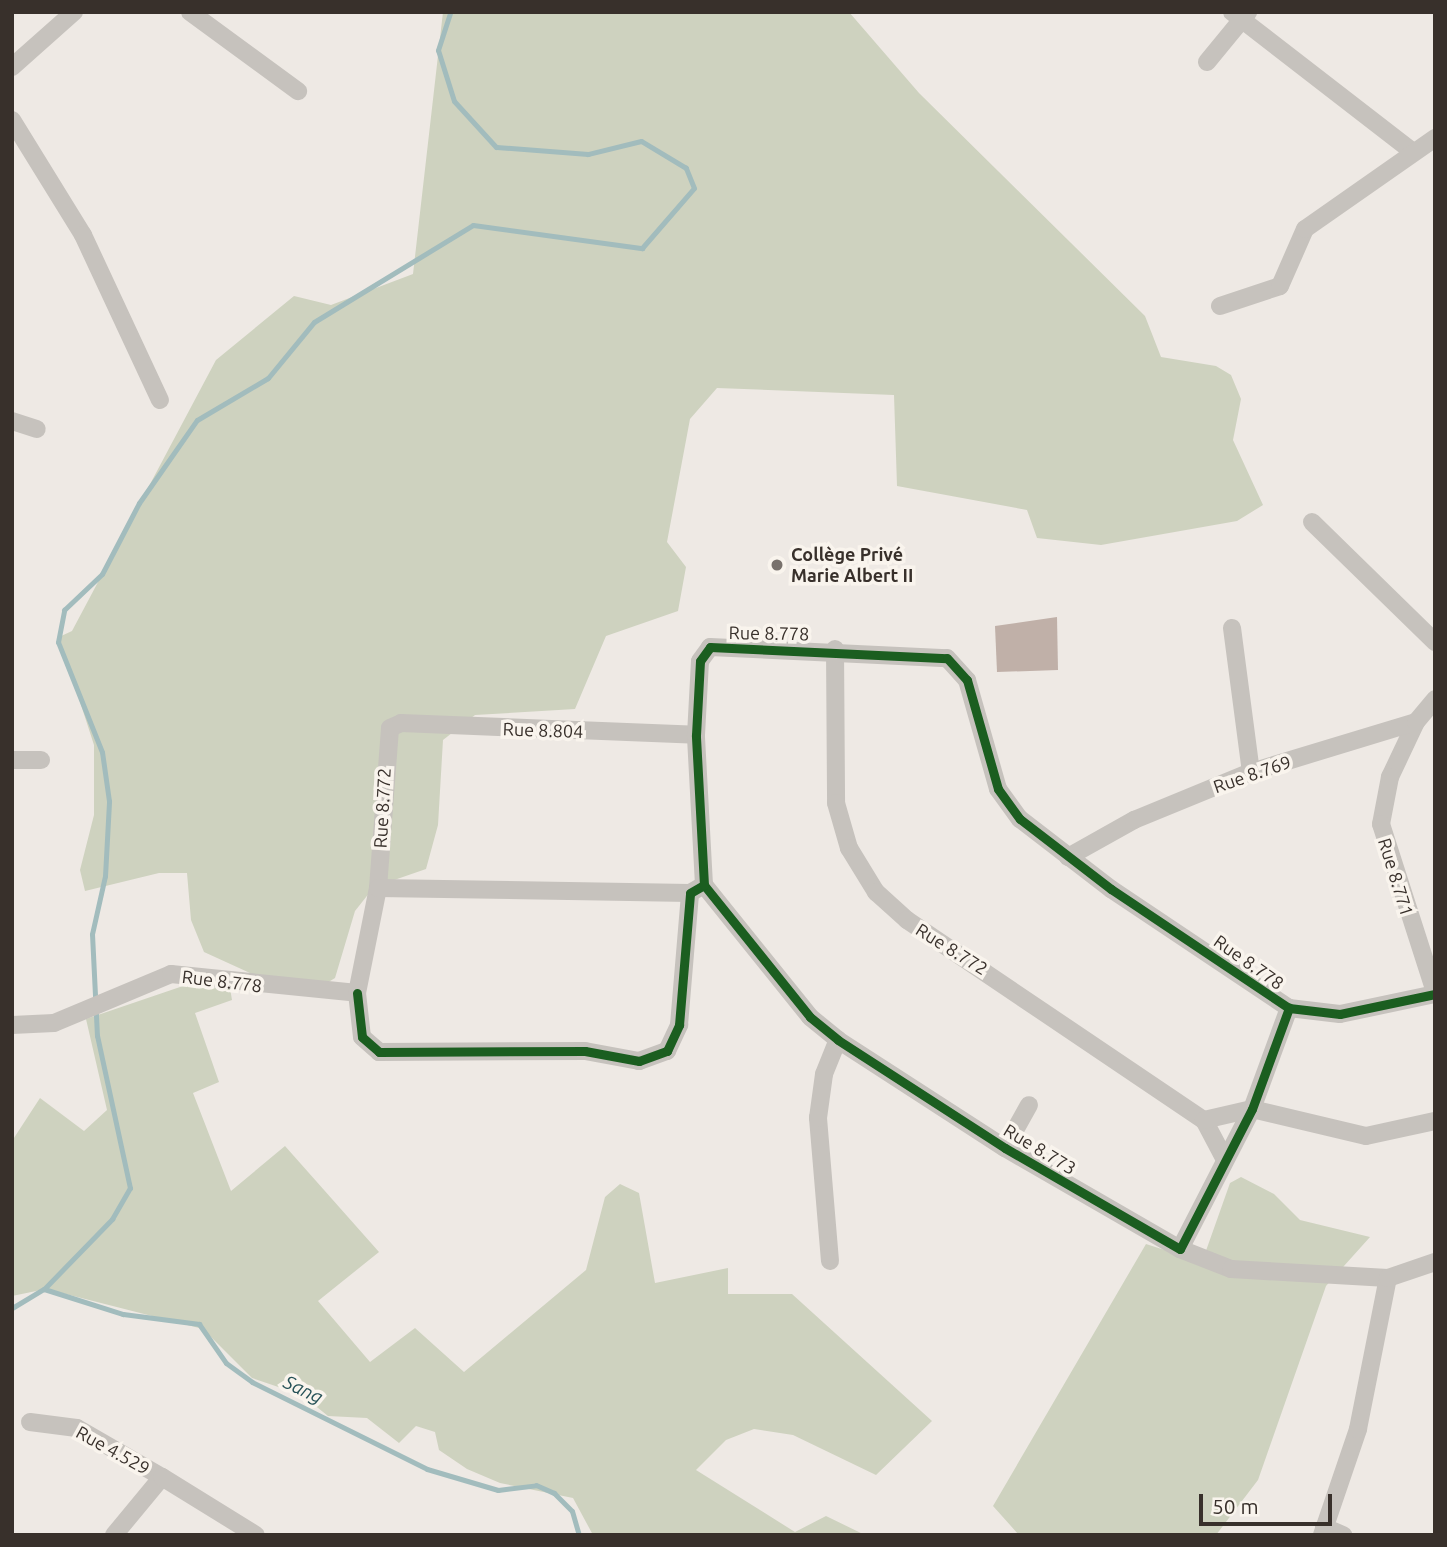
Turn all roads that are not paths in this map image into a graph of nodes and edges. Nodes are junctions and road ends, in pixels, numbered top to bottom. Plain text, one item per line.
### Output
1 (74, 12) edge
2 (190, 12) edge
3 (1240, 15) edge
4 (1207, 62) dead end
5 (12, 67) edge
6 (298, 91) dead end
7 (12, 120) edge
8 (1435, 138) edge
9 (1412, 151) junction
10 (1220, 306) dead end
11 (160, 400) dead end
12 (12, 421) edge
13 (37, 429) dead end
14 (1312, 522) dead end
15 (1232, 628) dead end
16 (1435, 642) edge
17 (835, 649) junction
18 (1435, 699) edge
19 (1416, 722) junction
20 (390, 728) joint
21 (696, 735) junction
22 (12, 760) edge
23 (41, 761) dead end
24 (1251, 772) junction
25 (1068, 857) junction
26 (377, 888) junction
27 (697, 889) junction
28 (357, 993) junction
29 (1435, 993) edge
30 (1289, 1008) junction
31 (12, 1025) edge
32 (838, 1040) junction
33 (1029, 1105) dead end
34 (1252, 1109) junction
35 (1204, 1121) junction
36 (1435, 1121) edge
37 (1005, 1148) junction
38 (1224, 1158) junction
39 (1180, 1249) junction
40 (830, 1261) dead end
41 (1435, 1262) edge
42 (1388, 1278) junction
43 (30, 1422) dead end
44 (162, 1477) junction
45 (1323, 1531) edge
46 (114, 1535) edge
47 (256, 1535) edge
48 (1343, 1535) edge

1 - 5 street
2 - 6 street
3 - 4 street
3 - 9 street
7 - 11 street
8 - 9 street
9 - 10 street
12 - 13 street
14 - 16 street
15 - 24 street
17 - 21 street, Rue 8.778
17 - 25 street, Rue 8.778
17 - 35 street, Rue 8.772
18 - 19 street
19 - 24 street, Rue 8.769
19 - 29 street, Rue 8.771
20 - 21 street, Rue 8.804
20 - 26 street, Rue 8.772
21 - 27 street, Rue 8.778
22 - 23 street
24 - 25 street, Rue 8.769
25 - 30 street, Rue 8.778
26 - 27 street
26 - 28 street, Rue 8.778
27 - 28 street, Rue 8.778
27 - 32 street, Rue 8.773
28 - 31 street, Rue 8.778
29 - 30 street, Rue 8.778
30 - 34 street
32 - 37 street, Rue 8.773
32 - 40 street
33 - 37 street
34 - 35 street
34 - 36 street
34 - 38 street
35 - 38 street, Rue 8.772
37 - 39 street, Rue 8.773
38 - 39 street
39 - 42 street, Rue 8.773
41 - 42 street
42 - 45 street
43 - 44 street, Rue 4.529
44 - 46 street, Rue 4.529
44 - 47 street
45 - 48 street

